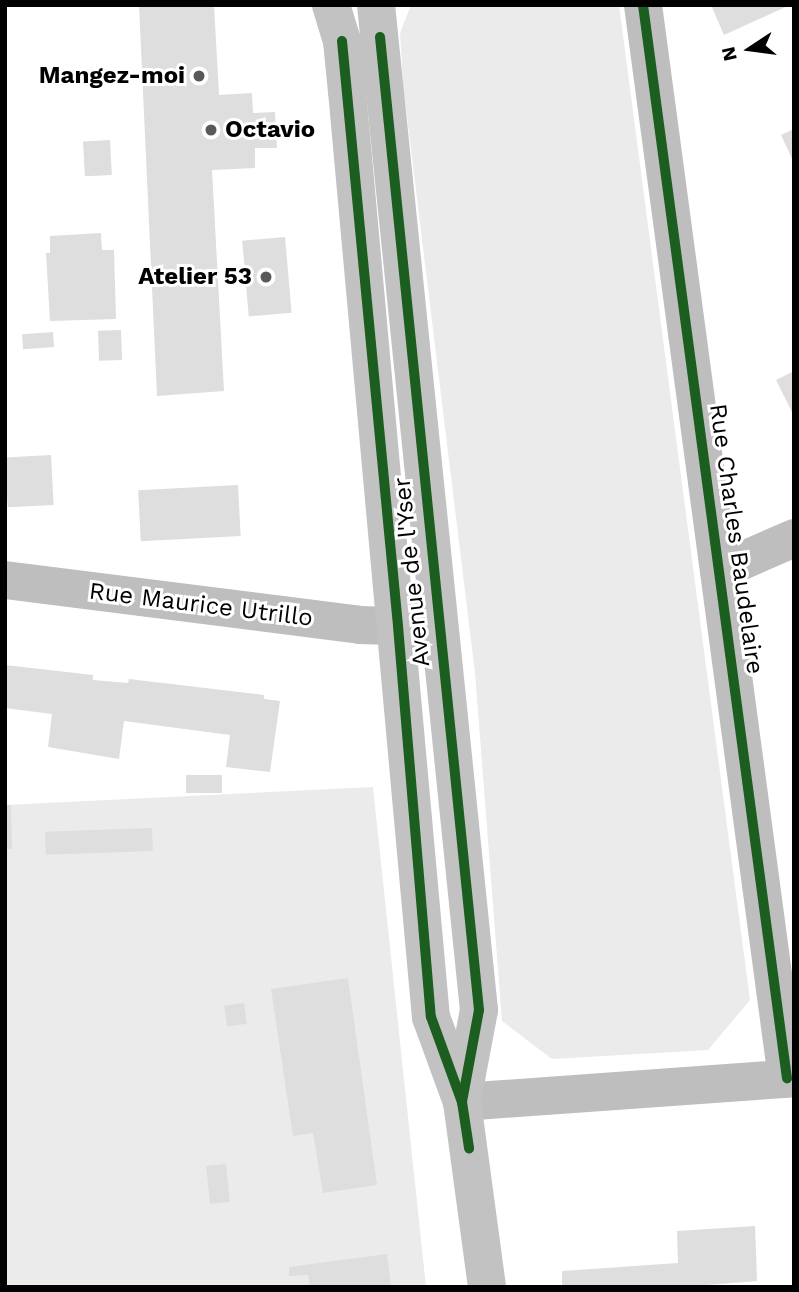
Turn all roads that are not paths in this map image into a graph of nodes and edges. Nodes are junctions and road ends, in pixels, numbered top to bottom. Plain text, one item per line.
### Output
1 (331, 5) edge
2 (376, 5) edge
3 (643, 5) edge
4 (794, 538) edge
5 (719, 571) junction
6 (5, 580) edge
7 (438, 618) junction
8 (398, 626) junction
9 (790, 1078) edge
10 (462, 1102) junction
11 (487, 1287) edge

1 - 8 main road, Avenue de l'Yser
2 - 7 main road, Avenue de l'Yser
3 - 5 street, Rue Charles Baudelaire
4 - 5 street
5 - 9 street, Rue Charles Baudelaire
6 - 8 street, Rue Maurice Utrillo
7 - 8 street, Avenue de l'Yser
7 - 10 main road, Avenue de l'Yser
8 - 10 main road, Avenue de l'Yser
9 - 10 street
10 - 11 main road, Avenue de l'Yser

